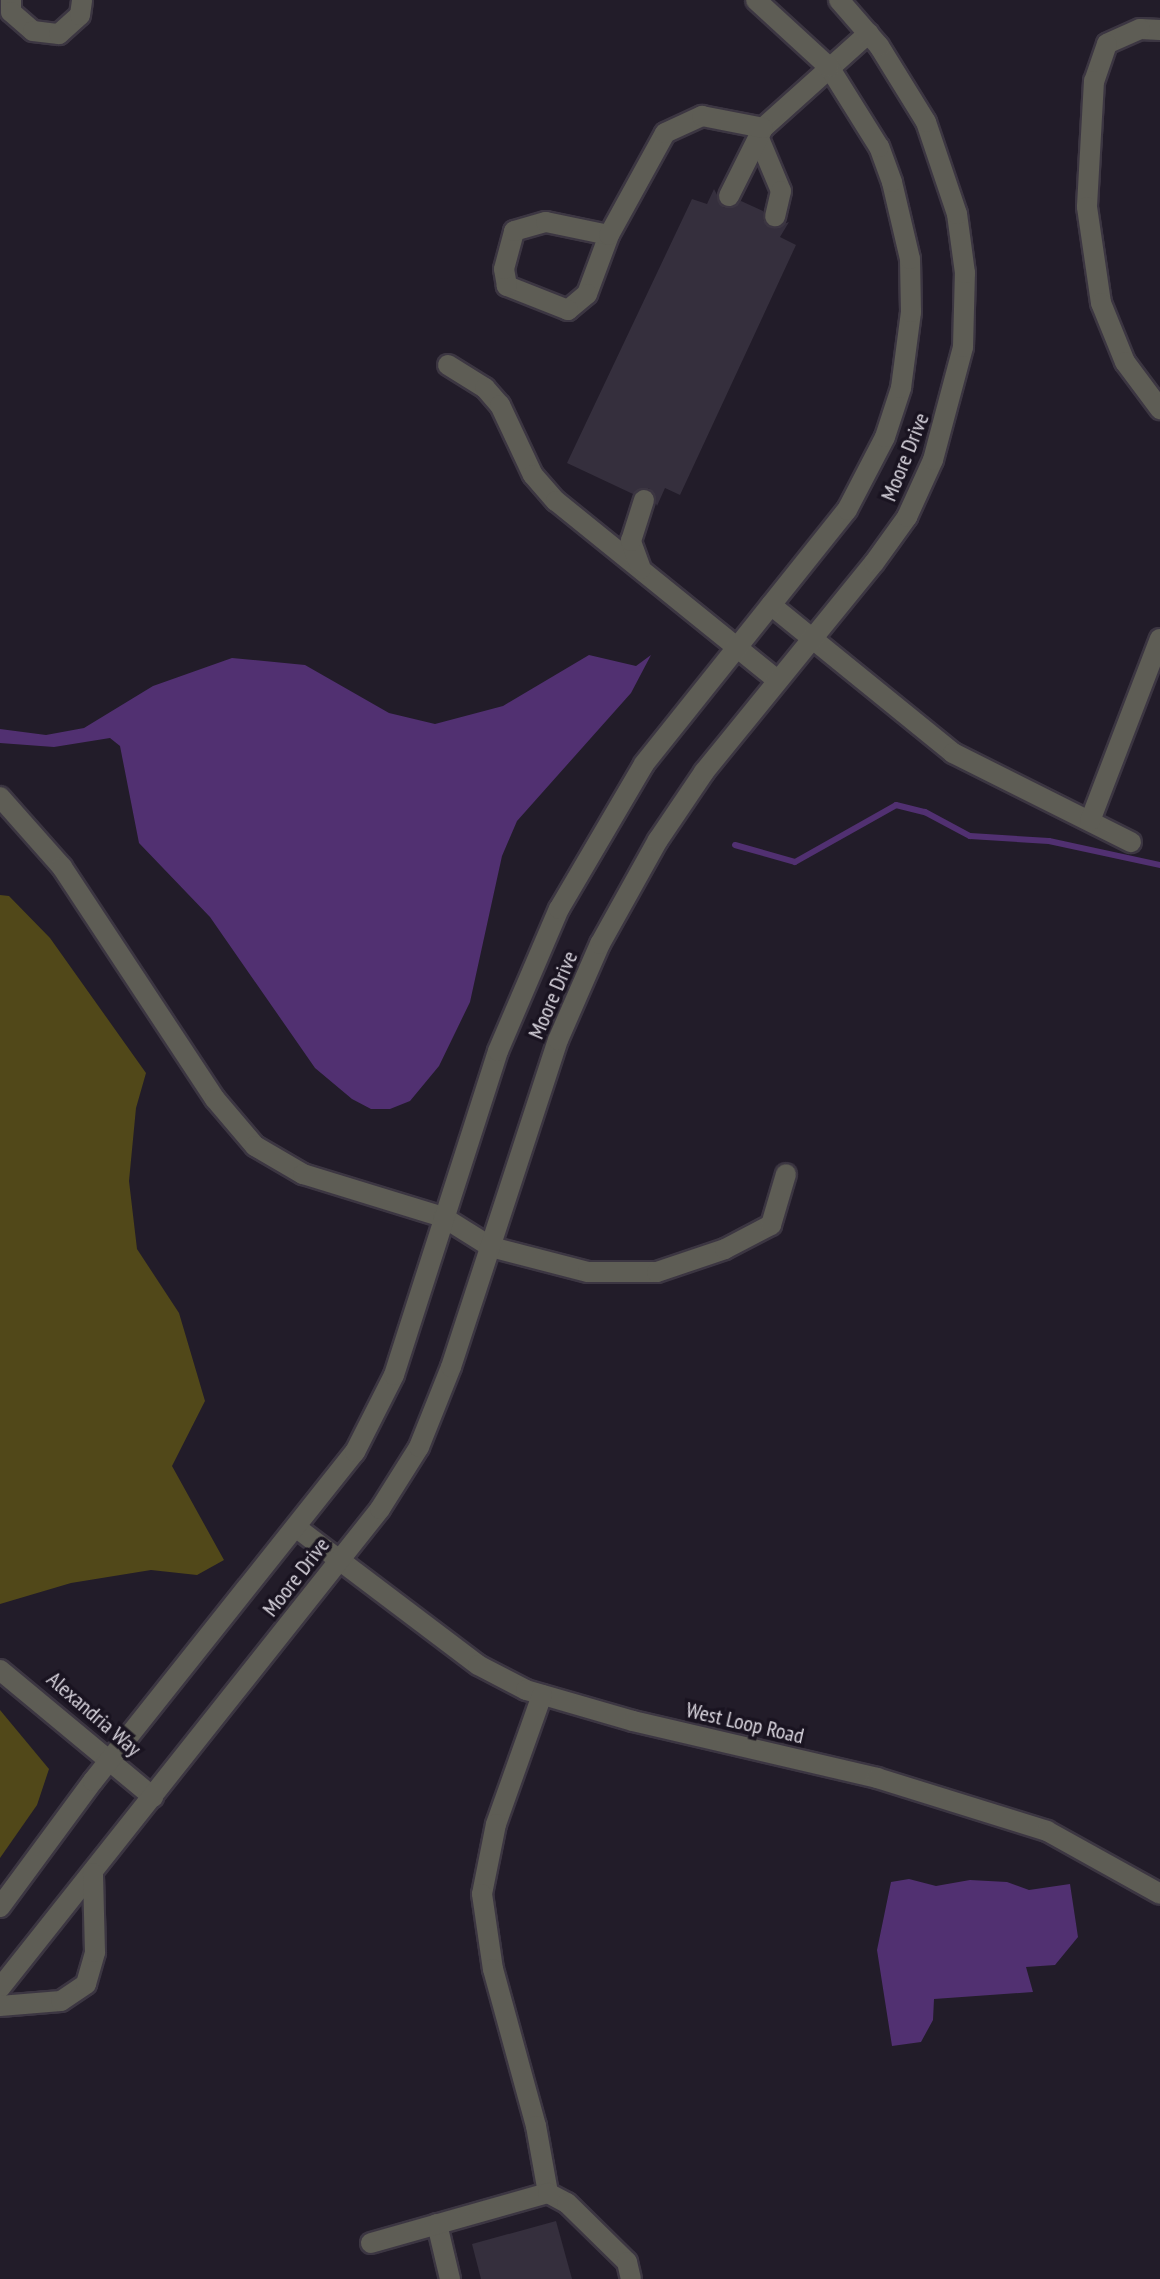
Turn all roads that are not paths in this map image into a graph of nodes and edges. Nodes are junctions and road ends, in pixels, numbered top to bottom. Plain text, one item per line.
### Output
1 (11, 0) edge
2 (82, 0) edge
3 (756, 0) edge
4 (839, 0) edge
5 (1160, 30) edge
6 (869, 33) junction
7 (829, 67) junction
8 (761, 135) junction
9 (729, 196) dead end
10 (775, 216) dead end
11 (609, 235) junction
12 (448, 365) dead end
13 (1160, 409) edge
14 (644, 500) dead end
15 (641, 569) junction
16 (771, 605) junction
17 (808, 639) junction
18 (1160, 639) edge
19 (736, 648) junction
20 (776, 679) junction
21 (0, 797) edge
22 (1090, 821) junction
23 (1131, 842) dead end
24 (786, 1174) dead end
25 (443, 1217) junction
26 (491, 1247) junction
27 (297, 1528) junction
28 (341, 1559) junction
29 (0, 1670) edge
30 (542, 1695) junction
31 (110, 1760) junction
32 (153, 1797) junction
33 (93, 1873) junction
34 (1160, 1894) edge
35 (0, 1907) edge
36 (0, 1988) edge
37 (0, 2006) edge
38 (548, 2193) junction
39 (437, 2224) junction
40 (371, 2243) dead end
41 (450, 2279) edge
42 (631, 2279) edge

1 - 2 street
3 - 7 street, Moore Drive
4 - 6 street, Moore Drive
5 - 13 street
6 - 7 street
6 - 17 street, Moore Drive
7 - 8 street
7 - 16 street, Moore Drive
8 - 9 street
8 - 10 street
8 - 11 street
11 - 11 street
12 - 15 street
14 - 15 street
15 - 19 street
16 - 17 street
16 - 19 street, Moore Drive
17 - 20 street, Moore Drive
17 - 22 street
18 - 22 street
19 - 20 street
19 - 25 street, Moore Drive
20 - 26 street, Moore Drive
21 - 25 street
22 - 23 street
24 - 26 street
25 - 26 street
25 - 27 street, Moore Drive
26 - 28 street, Moore Drive
27 - 28 street, West Loop Road
27 - 31 street, Moore Drive
28 - 30 street, West Loop Road
28 - 32 street, Moore Drive
29 - 31 street, Alexandria Way
30 - 34 street, West Loop Road
30 - 38 street
31 - 32 street, Alexandria Way
31 - 35 street, Moore Drive
32 - 33 street, Moore Drive
33 - 36 street, Moore Drive
33 - 37 street
38 - 39 street
38 - 42 street
39 - 40 street
39 - 41 street

